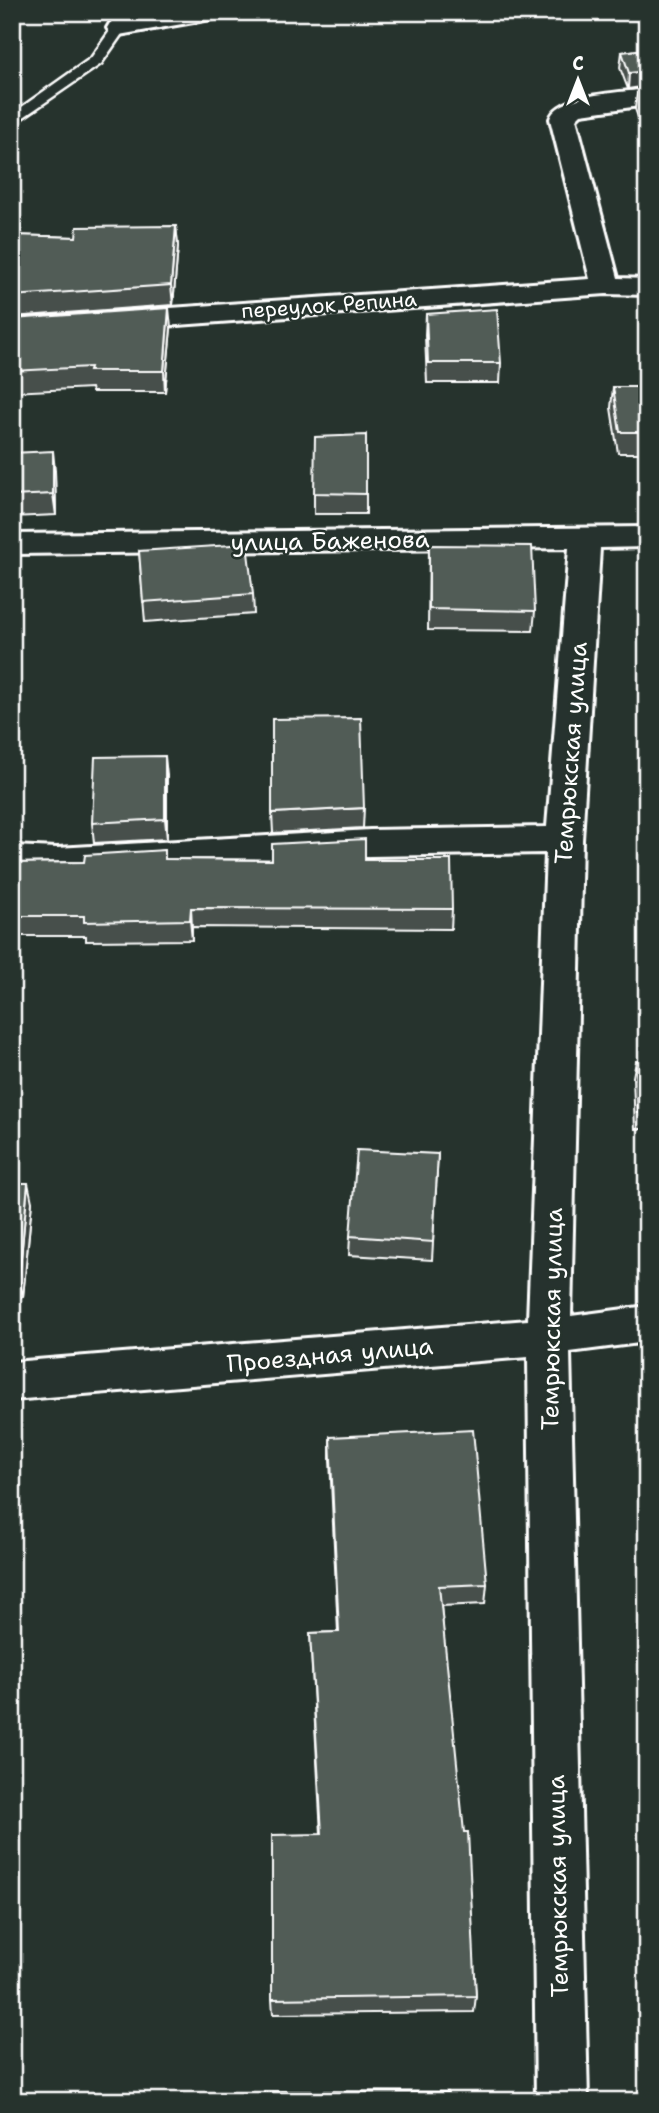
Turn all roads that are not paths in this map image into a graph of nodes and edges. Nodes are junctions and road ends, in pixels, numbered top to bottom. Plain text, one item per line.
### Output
1 (211, 12) edge
2 (118, 20) edge
3 (647, 97) edge
4 (12, 121) edge
5 (606, 286) junction
6 (647, 287) edge
7 (12, 328) edge
8 (647, 537) edge
9 (585, 539) junction
10 (12, 544) edge
11 (564, 840) junction
12 (12, 859) edge
13 (647, 1324) edge
14 (549, 1337) junction
15 (12, 1381) edge
16 (562, 2101) edge

1 - 2 street
2 - 4 lane
3 - 5 street
5 - 6 street, переулок Репина
5 - 7 street, переулок Репина
8 - 9 street, улица Баженова
9 - 10 street, улица Баженова
9 - 11 street, Темрюкская улица
11 - 12 street
11 - 14 street, Темрюкская улица
13 - 14 street, Проездная улица
14 - 15 street, Проездная улица
14 - 16 street, Темрюкская улица

